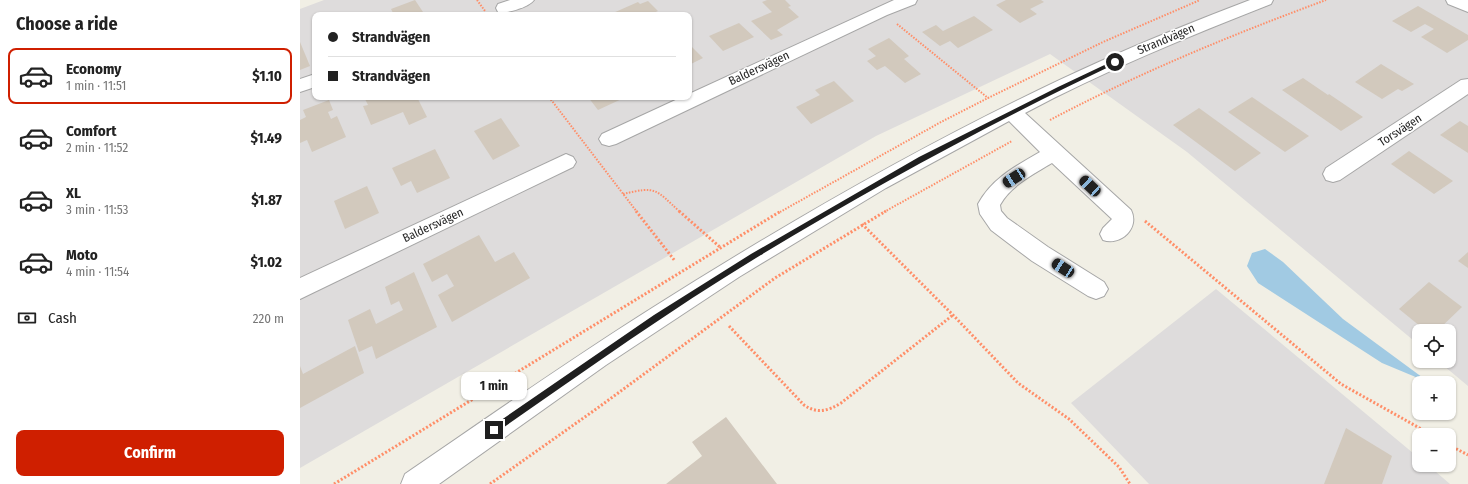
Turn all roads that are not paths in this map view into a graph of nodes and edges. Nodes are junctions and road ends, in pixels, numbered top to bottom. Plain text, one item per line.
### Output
1 (526, 0) edge
2 (909, 0) edge
3 (1265, 0) edge
4 (1454, 0) edge
5 (874, 5) edge
6 (1468, 7) edge
7 (504, 8) dead end
8 (312, 81) edge
9 (1468, 85) edge
10 (300, 86) edge
11 (692, 96) edge
12 (685, 100) edge
13 (1012, 112) junction
14 (609, 138) road end
15 (1054, 153) junction
16 (566, 162) dead end
17 (1333, 174) dead end
18 (1111, 234) dead end
19 (300, 289) edge
20 (1096, 289) dead end
21 (415, 484) edge

1 - 7 street
2 - 5 street, Baldersvägen
3 - 13 street, Strandvägen
4 - 6 street
5 - 11 street, Baldersvägen
8 - 10 street
9 - 17 street, Torsvägen
12 - 14 street, Baldersvägen
13 - 15 street
13 - 21 street, Strandvägen
15 - 18 street
15 - 20 street
16 - 19 street, Baldersvägen

